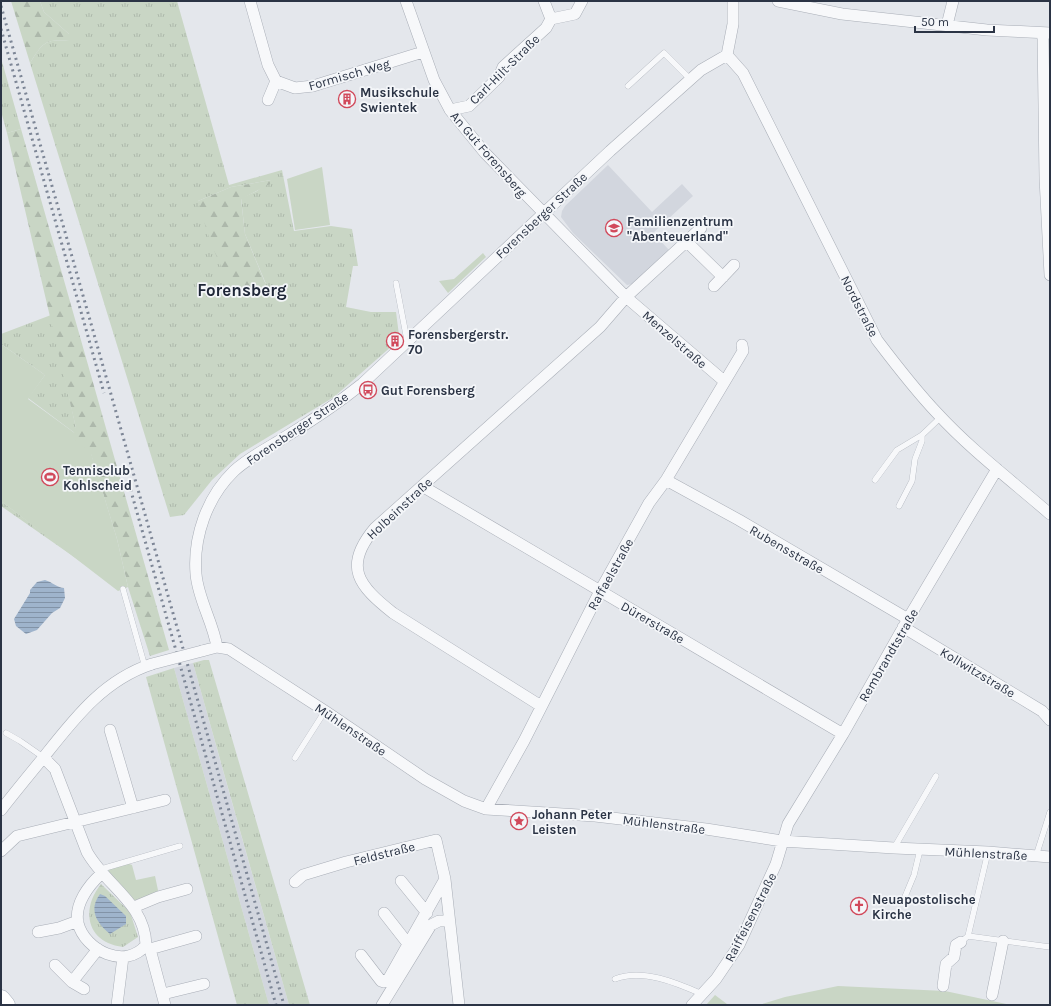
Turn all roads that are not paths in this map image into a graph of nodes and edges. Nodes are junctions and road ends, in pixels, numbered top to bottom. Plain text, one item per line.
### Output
1 (250, 1) edge
2 (406, 1) edge
3 (544, 1) edge
4 (582, 1) edge
5 (734, 1) edge
6 (778, 1) edge
7 (953, 1) edge
8 (551, 19) junction
9 (947, 26) junction
10 (1046, 33) edge
11 (423, 52) junction
12 (727, 55) junction
13 (690, 79) junction
14 (276, 81) junction
15 (628, 86) dead end
16 (268, 100) dead end
17 (450, 110) junction
18 (543, 214) junction
19 (701, 228) dead end
20 (687, 242) junction
21 (734, 265) dead end
22 (1050, 275) edge
23 (723, 277) junction
24 (396, 284) dead end
25 (714, 286) dead end
26 (626, 297) junction
27 (408, 340) junction
28 (742, 345) dead end
29 (724, 380) junction
30 (941, 417) junction
31 (922, 435) junction
32 (997, 469) junction
33 (666, 480) junction
34 (875, 480) dead end
35 (422, 486) junction
36 (898, 506) dead end
37 (1050, 514) edge
38 (123, 589) dead end
39 (600, 591) junction
40 (906, 623) junction
41 (217, 647) junction
42 (149, 666) junction
43 (541, 706) junction
44 (326, 711) junction
45 (1050, 720) edge
46 (110, 730) dead end
47 (6, 733) dead end
48 (843, 734) junction
49 (43, 758) junction
50 (295, 758) dead end
51 (936, 776) dead end
52 (165, 800) dead end
53 (133, 808) junction
54 (486, 809) junction
55 (1, 810) edge
56 (1050, 812) edge
57 (76, 822) junction
58 (782, 841) junction
59 (180, 846) dead end
60 (894, 848) junction
61 (920, 850) junction
62 (1, 851) edge
63 (988, 852) junction
64 (1036, 856) junction
65 (1050, 857) edge
66 (100, 872) junction
67 (446, 879) junction
68 (401, 881) dead end
69 (295, 882) dead end
70 (187, 889) dead end
71 (904, 899) dead end
72 (134, 907) junction
73 (384, 913) dead end
74 (427, 913) junction
75 (78, 921) junction
76 (449, 921) junction
77 (38, 932) dead end
78 (196, 936) dead end
79 (965, 939) junction
80 (1003, 941) junction
81 (409, 945) junction
82 (148, 947) junction
83 (1050, 947) edge
84 (98, 949) junction
85 (361, 955) dead end
86 (123, 957) junction
87 (55, 965) dead end
88 (615, 979) dead end
89 (72, 982) junction
90 (204, 984) dead end
91 (943, 986) dead end
92 (84, 989) dead end
93 (702, 994) junction
94 (992, 995) dead end
95 (1, 999) edge
96 (164, 1000) edge
97 (6, 1005) edge
98 (117, 1005) edge
99 (382, 1005) edge
100 (459, 1005) edge
101 (692, 1005) edge

1 - 14 street
2 - 11 street, An Gut Forensberg
3 - 8 street
4 - 8 street
5 - 12 street
6 - 9 street
7 - 9 street
8 - 17 street, Carl-Hilt-Straße
9 - 10 street
10 - 22 street
11 - 14 street, Formisch Weg
11 - 17 street, An Gut Forensberg
12 - 13 street, Forensberger Straße
12 - 30 street, Nordstraße
13 - 15 lane
13 - 18 street, Forensberger Straße
14 - 16 street
17 - 18 street, An Gut Forensberg
18 - 26 street, Menzelstraße
18 - 27 street, Forensberger Straße
19 - 20 street
20 - 23 street
20 - 26 street
21 - 23 street
23 - 25 street
24 - 27 lane
26 - 29 street, Menzelstraße
26 - 35 street, Holbeinstraße
27 - 41 street, Forensberger Straße
28 - 29 street, Raffaelstraße
29 - 33 street, Raffaelstraße
30 - 31 lane
30 - 32 street, Nordstraße
31 - 34 lane
31 - 36 lane
32 - 37 street, Nordstraße
32 - 40 street, Rembrandtstraße
33 - 39 street, Raffaelstraße
33 - 40 street, Rubensstraße
35 - 39 street, Dürerstraße
35 - 43 street, Holbeinstraße
38 - 42 lane
39 - 43 street, Raffaelstraße
39 - 48 street, Dürerstraße
40 - 45 street, Kollwitzstraße
40 - 48 street, Rembrandtstraße
41 - 42 street, bridge
41 - 44 street, Mühlenstraße
42 - 49 street
43 - 54 street, Raffaelstraße
44 - 50 lane
44 - 54 street, Mühlenstraße
46 - 53 street
47 - 49 lane
48 - 58 street, Rembrandtstraße
49 - 55 street
49 - 57 street
51 - 60 lane
52 - 53 street
53 - 57 street
54 - 58 street, Mühlenstraße
56 - 64 lane, Mühlenstraße
57 - 62 street
57 - 66 street
58 - 60 street, Mühlenstraße
58 - 93 street, Raiffeisenstraße
59 - 66 lane
60 - 61 street, Mühlenstraße
61 - 63 street, Mühlenstraße
61 - 71 lane
63 - 64 street, Mühlenstraße
63 - 79 lane
64 - 65 street, Mühlenstraße
66 - 72 street
66 - 75 street
67 - 69 street, Feldstraße
67 - 74 street
67 - 76 street, Feldstraße
68 - 74 street
70 - 72 street
72 - 82 street
73 - 81 street
74 - 81 street
75 - 77 street
75 - 84 street
76 - 99 street
76 - 100 street, Feldstraße
78 - 82 street
79 - 80 lane
79 - 91 street
80 - 83 lane
80 - 94 street
81 - 85 street
82 - 86 street
82 - 96 street
84 - 86 street
84 - 89 street
86 - 98 street
87 - 89 street
88 - 93 lane
89 - 92 street
90 - 96 street
93 - 101 street, Raiffeisenstraße
95 - 97 main road

